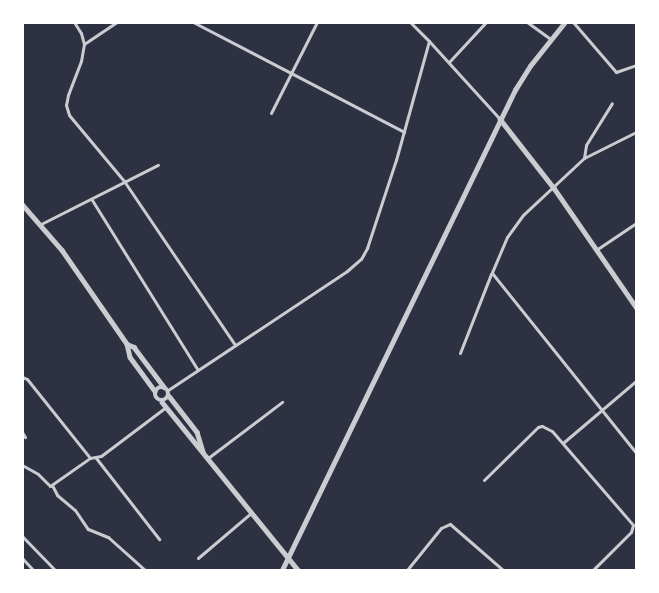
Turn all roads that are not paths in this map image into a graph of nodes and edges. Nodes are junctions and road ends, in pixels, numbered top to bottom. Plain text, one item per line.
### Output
1 (74, 22) edge
2 (118, 22) edge
3 (193, 22) edge
4 (317, 22) edge
5 (410, 22) edge
6 (420, 22) edge
7 (486, 22) edge
8 (527, 22) edge
9 (565, 22) edge
10 (573, 22) edge
11 (417, 28) junction
12 (550, 39) junction
13 (430, 41) junction
14 (84, 44) junction
15 (449, 62) junction
16 (636, 65) edge
17 (291, 73) junction
18 (612, 103) dead end
19 (272, 113) dead end
20 (500, 119) junction
21 (404, 132) junction
22 (636, 132) edge
23 (584, 158) junction
24 (158, 165) dead end
25 (124, 181) junction
26 (554, 188) junction
27 (92, 200) junction
28 (22, 204) edge
29 (636, 223) edge
30 (40, 224) junction
31 (595, 251) junction
32 (492, 273) junction
33 (636, 307) edge
34 (127, 344) junction
35 (235, 345) junction
36 (460, 353) dead end
37 (198, 370) junction
38 (22, 377) edge
39 (636, 381) edge
40 (166, 388) junction
41 (156, 391) junction
42 (169, 396) junction
43 (162, 402) junction
44 (282, 402) dead end
45 (166, 407) junction
46 (601, 410) junction
47 (22, 432) edge
48 (25, 437) dead end
49 (564, 442) junction
50 (203, 452) junction
51 (636, 454) edge
52 (90, 458) junction
53 (96, 458) junction
54 (208, 458) junction
55 (22, 465) edge
56 (484, 480) dead end
57 (52, 485) junction
58 (251, 513) junction
59 (22, 536) edge
60 (159, 539) dead end
61 (22, 558) edge
62 (198, 558) dead end
63 (288, 558) junction
64 (33, 570) edge
65 (55, 570) edge
66 (145, 570) edge
67 (282, 570) edge
68 (298, 570) edge
69 (407, 570) edge
70 (503, 570) edge
71 (593, 570) edge

1 - 14 street
2 - 14 street
3 - 17 street
4 - 17 street
5 - 11 street
6 - 11 street
7 - 15 street
8 - 12 street
9 - 12 street
10 - 16 street
11 - 13 street
12 - 20 street
13 - 15 street
13 - 21 street
14 - 25 street
15 - 20 street
17 - 19 street
17 - 21 street
18 - 23 street
20 - 26 street
20 - 63 street
21 - 35 street
22 - 23 street
23 - 26 street
24 - 25 street
25 - 27 street
25 - 35 street
26 - 31 street
26 - 32 street
27 - 30 street
27 - 37 street
28 - 30 street
29 - 31 street
30 - 34 street
31 - 33 street
32 - 36 street
32 - 46 street
34 - 40 street
34 - 41 street
35 - 37 street
37 - 40 street
38 - 52 street
39 - 46 street
40 - 41 street
40 - 42 street
41 - 43 street
42 - 43 street
42 - 50 street
43 - 45 street
44 - 54 street
45 - 50 street
45 - 53 street
46 - 49 street
46 - 51 street
47 - 48 street
49 - 56 street
49 - 71 street
50 - 54 street
52 - 53 street
52 - 57 street
53 - 60 street
54 - 58 street
55 - 57 street
57 - 66 street
58 - 62 street
58 - 63 street
59 - 65 street
61 - 64 street
63 - 67 street
63 - 68 street
69 - 70 street

